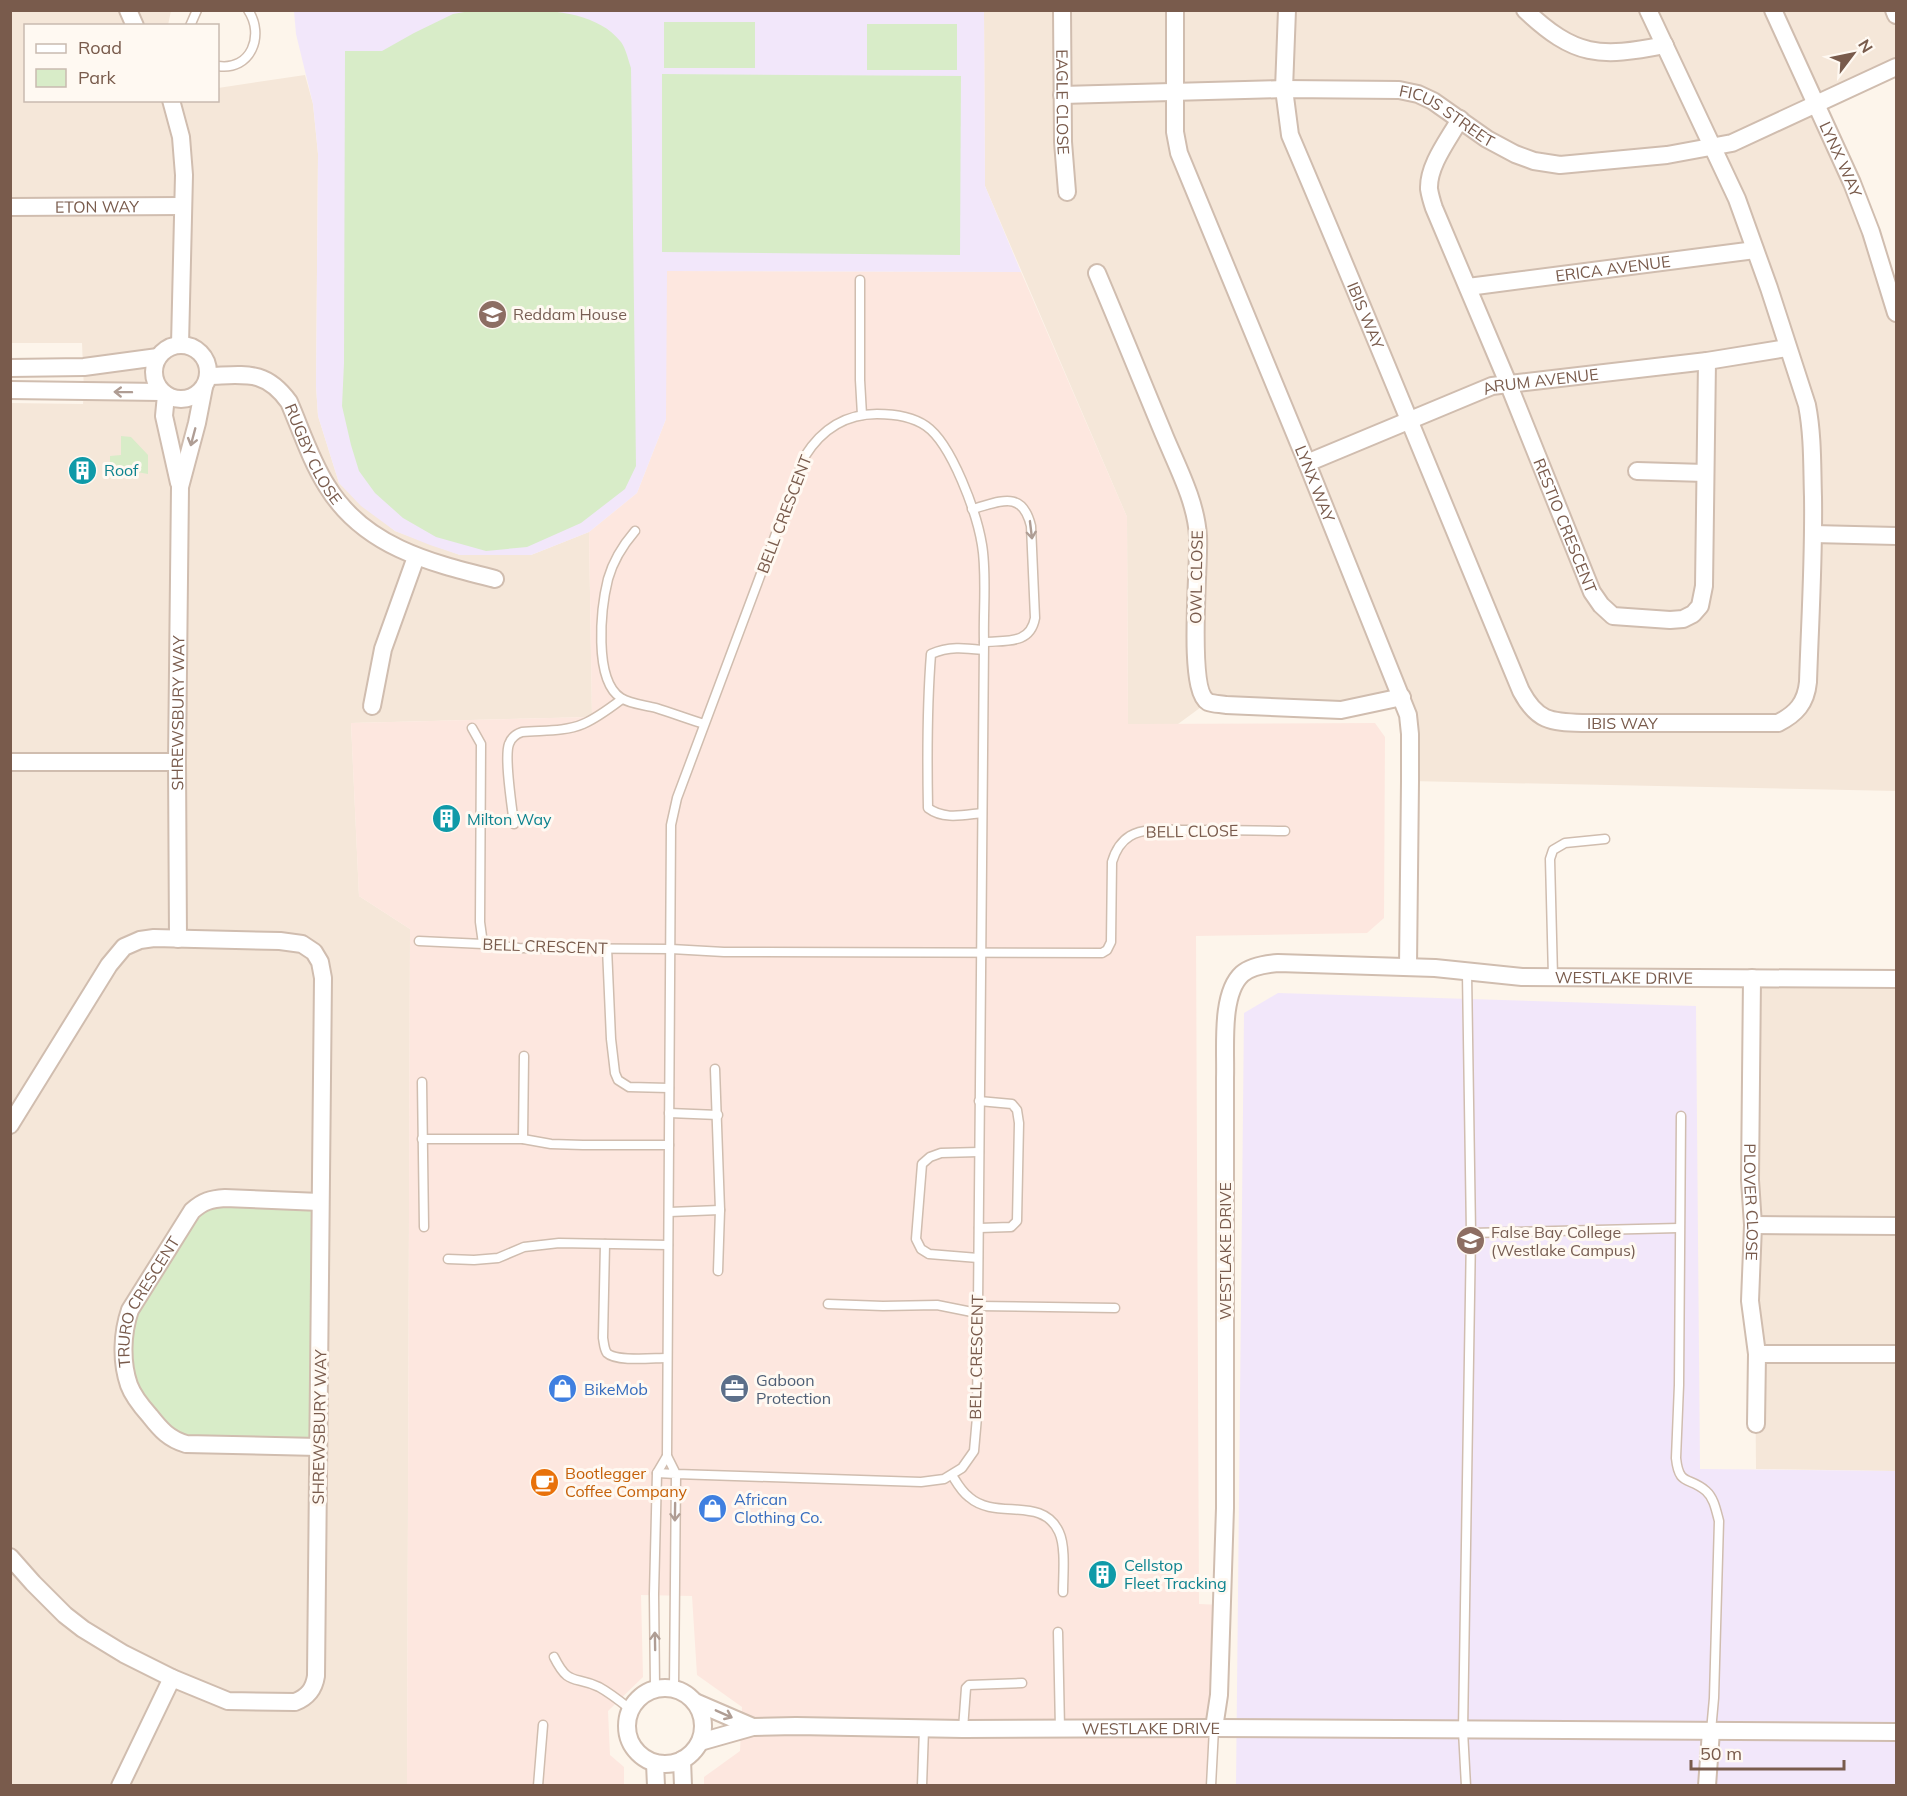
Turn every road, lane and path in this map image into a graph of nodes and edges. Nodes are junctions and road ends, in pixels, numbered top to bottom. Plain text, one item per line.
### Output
1 (128, 10) edge
2 (197, 10) edge
3 (248, 10) edge
4 (1062, 10) edge
5 (1175, 10) edge
6 (1287, 10) edge
7 (1525, 10) edge
8 (1648, 10) edge
9 (1773, 10) edge
10 (1894, 10) edge
11 (1896, 15) edge
12 (134, 24) edge
13 (191, 24) edge
14 (1665, 45) junction
15 (219, 66) edge
16 (1896, 67) edge
17 (1284, 89) junction
18 (1174, 92) junction
19 (1062, 95) junction
20 (172, 102) edge
21 (1816, 105) junction
22 (1460, 119) junction
23 (1712, 147) junction
24 (1067, 192) dead end
25 (182, 206) junction
26 (10, 207) edge
27 (1755, 250) junction
28 (1097, 273) dead end
29 (860, 280) dead end
30 (1468, 287) junction
31 (1896, 313) edge
32 (180, 345) junction
33 (1788, 348) junction
34 (158, 357) junction
35 (1707, 361) junction
36 (10, 368) edge
37 (40, 368) junction
38 (206, 382) junction
39 (1508, 383) junction
40 (10, 390) edge
41 (40, 390) junction
42 (164, 393) junction
43 (862, 415) junction
44 (1410, 420) junction
45 (1307, 463) junction
46 (1637, 471) dead end
47 (1705, 473) junction
48 (180, 487) junction
49 (972, 509) junction
50 (635, 531) dead end
51 (1813, 534) junction
52 (1896, 536) edge
53 (416, 557) junction
54 (495, 579) dead end
55 (983, 646) junction
56 (1402, 697) junction
57 (622, 699) junction
58 (372, 706) dead end
59 (704, 724) junction
60 (472, 728) dead end
61 (10, 762) edge
62 (177, 762) junction
63 (982, 813) junction
64 (514, 824) dead end
65 (1285, 831) dead end
66 (1605, 839) dead end
67 (1112, 931) joint
68 (178, 939) junction
69 (419, 941) dead end
70 (483, 944) junction
71 (607, 948) junction
72 (671, 949) junction
73 (980, 953) junction
74 (1408, 967) junction
75 (1467, 973) junction
76 (1553, 977) junction
77 (1752, 978) junction
78 (1896, 979) edge
79 (524, 1056) dead end
80 (715, 1069) dead end
81 (422, 1082) dead end
82 (669, 1088) junction
83 (979, 1101) junction
84 (669, 1113) junction
85 (718, 1115) junction
86 (1681, 1116) dead end
87 (10, 1125) edge
88 (422, 1139) junction
89 (523, 1139) junction
90 (669, 1145) junction
91 (979, 1152) junction
92 (320, 1202) junction
93 (720, 1210) junction
94 (669, 1212) junction
95 (1753, 1225) junction
96 (1896, 1226) edge
97 (424, 1227) dead end
98 (979, 1228) junction
99 (1679, 1228) junction
100 (1471, 1233) junction
101 (604, 1244) junction
102 (668, 1245) junction
103 (978, 1258) junction
104 (448, 1259) dead end
105 (718, 1271) dead end
106 (828, 1304) dead end
107 (1115, 1308) dead end
108 (977, 1310) junction
109 (1757, 1354) junction
110 (1896, 1354) edge
111 (666, 1358) junction
112 (1756, 1424) dead end
113 (318, 1447) junction
114 (667, 1456) junction
115 (657, 1473) junction
116 (676, 1474) junction
117 (952, 1475) junction
118 (10, 1557) edge
119 (1063, 1592) dead end
120 (1058, 1632) dead end
121 (554, 1657) dead end
122 (172, 1678) junction
123 (1022, 1683) dead end
124 (655, 1688) junction
125 (674, 1688) junction
126 (695, 1702) junction
127 (630, 1709) junction
128 (543, 1725) dead end
129 (753, 1727) junction
130 (924, 1728) junction
131 (1214, 1728) junction
132 (963, 1729) junction
133 (1060, 1729) junction
134 (1463, 1731) junction
135 (1711, 1731) junction
136 (1896, 1732) edge
137 (700, 1742) junction
138 (682, 1760) junction
139 (655, 1763) junction
140 (120, 1785) edge
141 (538, 1785) edge
142 (656, 1785) edge
143 (683, 1785) edge
144 (922, 1785) edge
145 (1211, 1785) edge
146 (1466, 1785) edge
147 (1707, 1785) edge

1 - 12 street
2 - 13 lane
3 - 15 lane
4 - 19 street, EAGLE CLOSE
5 - 18 street, LYNX WAY
6 - 17 street, IBIS WAY
7 - 14 street
8 - 14 street, IBIS WAY
9 - 21 street, LYNX WAY
10 - 11 street
14 - 23 street, IBIS WAY
16 - 21 street, FICUS STREET
17 - 18 street, FICUS STREET
17 - 22 street, FICUS STREET
17 - 44 street, IBIS WAY
18 - 19 street, FICUS STREET
18 - 45 street, LYNX WAY
19 - 24 street, EAGLE CLOSE
20 - 25 street
21 - 23 street, FICUS STREET
21 - 31 street, LYNX WAY
22 - 23 street, FICUS STREET
22 - 30 street, RESTIO CRESCENT
23 - 27 street, IBIS WAY
25 - 26 street, ETON WAY
25 - 32 street
27 - 30 street, ERICA AVENUE
27 - 33 street, IBIS WAY
28 - 56 street, OWL CLOSE
29 - 43 lane
30 - 39 street, RESTIO CRESCENT
32 - 34 street
32 - 38 street
33 - 35 street, ARUM AVENUE
33 - 51 street, IBIS WAY
34 - 37 street
34 - 42 street
35 - 39 street, ARUM AVENUE
35 - 47 street, RESTIO CRESCENT
36 - 37 street
37 - 41 street
38 - 42 street
38 -> 48 street
38 - 53 street, RUGBY CLOSE
39 - 44 street, ARUM AVENUE
39 - 47 street, RESTIO CRESCENT
40 - 41 street
42 -> 41 street
42 - 48 street
43 - 49 lane, BELL CRESCENT
43 - 59 lane, BELL CRESCENT
44 - 45 street, ARUM AVENUE
44 - 51 street, IBIS WAY
45 - 56 street, LYNX WAY
46 - 47 street
48 - 62 street, SHREWSBURY WAY
49 - 55 lane, BELL CRESCENT
49 -> 55 lane
50 - 57 lane
51 - 52 street
53 - 54 street, RUGBY CLOSE
53 - 58 street
55 - 63 lane, BELL CRESCENT
55 - 63 lane
56 - 74 street, LYNX WAY
57 - 59 lane
57 - 64 lane
59 - 72 lane, BELL CRESCENT
60 - 70 lane
61 - 62 street
62 - 68 street, SHREWSBURY WAY
63 - 73 lane, BELL CRESCENT
65 - 67 lane, BELL CLOSE
66 - 76 lane
67 - 73 lane, BELL CRESCENT
68 - 87 street, SHREWSBURY WAY
68 - 92 street, SHREWSBURY WAY
69 - 70 lane, BELL CRESCENT
70 - 71 lane, BELL CRESCENT
71 - 72 lane, BELL CRESCENT
71 - 82 lane
72 - 73 lane, BELL CRESCENT
72 - 82 lane, BELL CRESCENT
73 - 83 lane, BELL CRESCENT
74 - 75 street, WESTLAKE DRIVE
74 - 131 street, WESTLAKE DRIVE
75 - 76 street, WESTLAKE DRIVE
75 - 100 lane
76 - 77 street, WESTLAKE DRIVE
77 - 78 street, WESTLAKE DRIVE
77 - 95 street, PLOVER CLOSE
79 - 89 lane
80 - 85 lane
81 - 88 lane
82 - 84 lane, BELL CRESCENT
83 - 91 lane, BELL CRESCENT
83 - 98 lane
84 - 85 lane
84 - 90 lane, BELL CRESCENT
85 - 93 lane
86 - 99 lane
88 - 89 lane
88 - 97 lane
89 - 90 lane
90 - 94 lane, BELL CRESCENT
91 - 98 lane, BELL CRESCENT
91 - 103 lane
92 - 113 street, SHREWSBURY WAY
92 - 113 street, TRURO CRESCENT
93 - 94 lane
93 - 105 lane
94 - 102 lane, BELL CRESCENT
95 - 96 street
95 - 109 street, PLOVER CLOSE
98 - 103 lane, BELL CRESCENT
99 - 100 lane
99 - 135 lane
100 - 134 lane
101 - 102 lane
101 - 104 lane
101 - 111 lane
102 - 111 lane, BELL CRESCENT
103 - 108 lane, BELL CRESCENT
106 - 108 lane
107 - 108 lane
108 - 117 lane, BELL CRESCENT
109 - 110 street
109 - 112 street, PLOVER CLOSE
111 - 114 lane, BELL CRESCENT
113 - 122 street, SHREWSBURY WAY
114 - 115 lane
114 - 116 lane, BELL CRESCENT
115 - 116 lane
124 -> 115 lane
116 - 117 lane
116 -> 125 lane, BELL CRESCENT
117 - 119 lane
118 - 122 street, SHREWSBURY WAY
120 - 133 lane
121 - 127 lane
122 - 140 street
123 - 132 lane
124 - 125 street
124 - 127 street
125 - 126 street
126 -> 129 street, WESTLAKE DRIVE
126 - 137 street
127 - 139 street
128 - 141 lane
129 - 130 street, WESTLAKE DRIVE
129 - 137 street, WESTLAKE DRIVE
130 - 132 street, WESTLAKE DRIVE
130 - 144 lane
131 - 133 street, WESTLAKE DRIVE
131 - 134 street
131 - 145 lane
132 - 133 street, WESTLAKE DRIVE
134 - 135 street
134 - 146 lane
135 - 136 street
135 - 147 street
137 - 138 street
138 - 139 street
138 - 143 street
139 - 142 street

